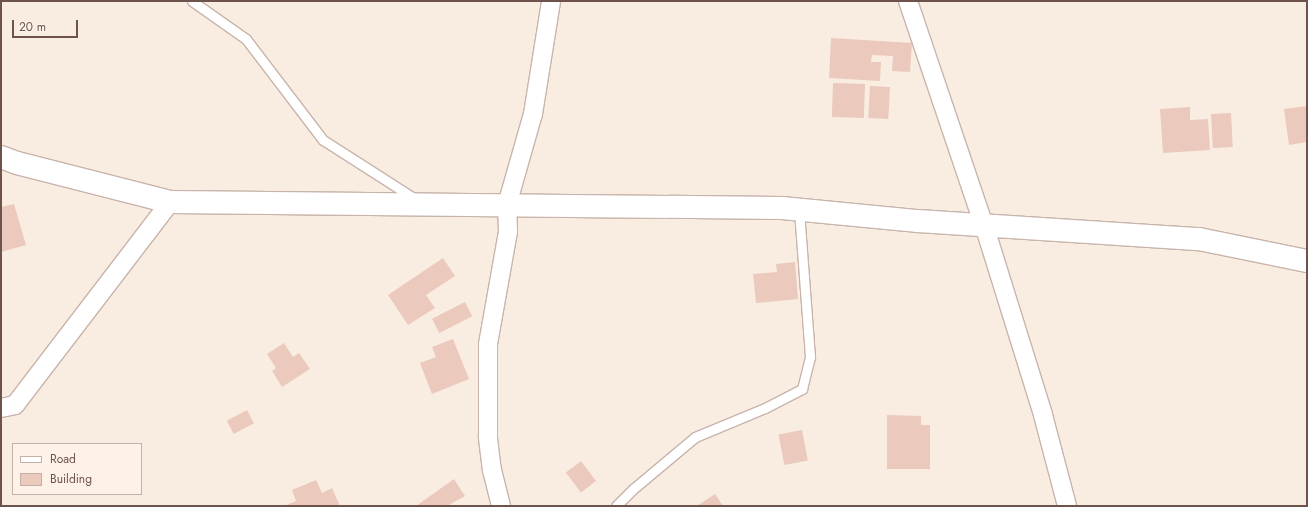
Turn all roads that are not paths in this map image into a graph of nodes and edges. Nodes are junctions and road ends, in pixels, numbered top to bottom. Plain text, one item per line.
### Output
1 (192, 1) edge
2 (551, 1) edge
3 (908, 1) edge
4 (1, 157) edge
5 (170, 202) junction
6 (423, 204) junction
7 (508, 205) junction
8 (800, 209) junction
9 (984, 225) junction
10 (1307, 261) edge
11 (1, 408) edge
12 (501, 506) edge
13 (616, 506) edge
14 (1067, 506) edge

1 - 6 lane
2 - 7 street
3 - 9 street
4 - 5 street
5 - 6 street
5 - 11 street
6 - 7 street
7 - 8 street
7 - 12 street
8 - 9 street
8 - 13 lane
9 - 10 street
9 - 14 street

